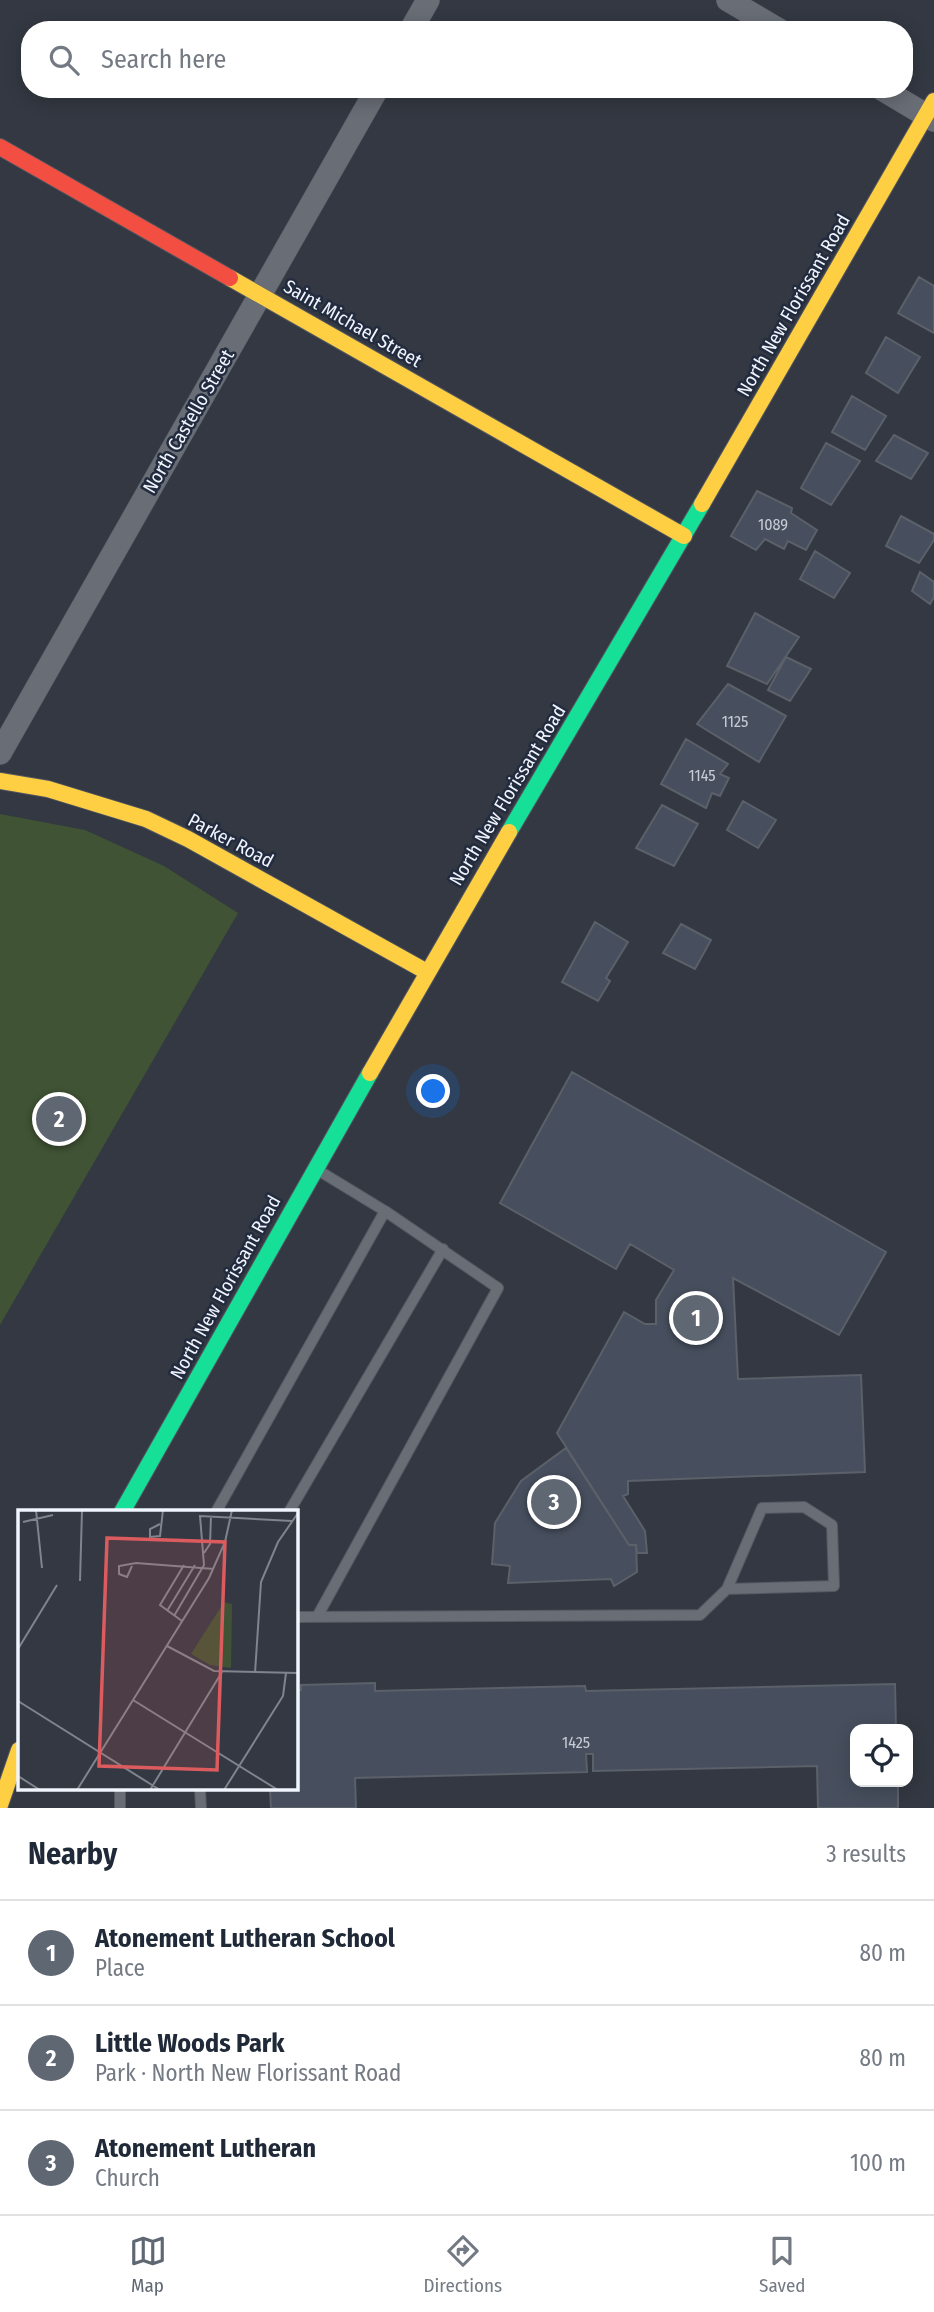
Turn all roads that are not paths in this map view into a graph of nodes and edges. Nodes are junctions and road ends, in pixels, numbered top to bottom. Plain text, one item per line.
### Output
1 (428, 0) edge
2 (728, 0) edge
3 (416, 21) edge
4 (764, 21) edge
5 (372, 98) edge
6 (901, 98) edge
7 (931, 112) edge
8 (0, 147) edge
9 (260, 294) junction
10 (684, 536) junction
11 (0, 753) edge
12 (0, 782) edge
13 (427, 972) junction
14 (316, 1169) junction
15 (385, 1211) junction
16 (443, 1249) junction
17 (123, 1510) edge
18 (217, 1510) edge
19 (290, 1510) edge
20 (727, 1589) junction
21 (298, 1617) edge
22 (317, 1617) junction
23 (18, 1753) edge
24 (120, 1790) edge
25 (200, 1790) edge
26 (0, 1805) edge
27 (120, 1808) edge
28 (201, 1808) edge

1 - 3 street
2 - 4 street
5 - 9 street, North Castello Street
6 - 7 street
7 - 10 main road, North New Florissant Road
8 - 9 main road, Saint Michael Street
9 - 10 main road, Saint Michael Street
9 - 11 street, North Castello Street
10 - 13 main road, North New Florissant Road
12 - 13 main road, Parker Road
13 - 14 main road, North New Florissant Road
14 - 15 lane
14 - 17 main road, North New Florissant Road
15 - 16 lane
15 - 18 lane
16 - 19 lane
16 - 22 lane
20 - 20 lane
20 - 22 lane
21 - 22 lane
23 - 26 main road
24 - 27 lane
25 - 28 lane

